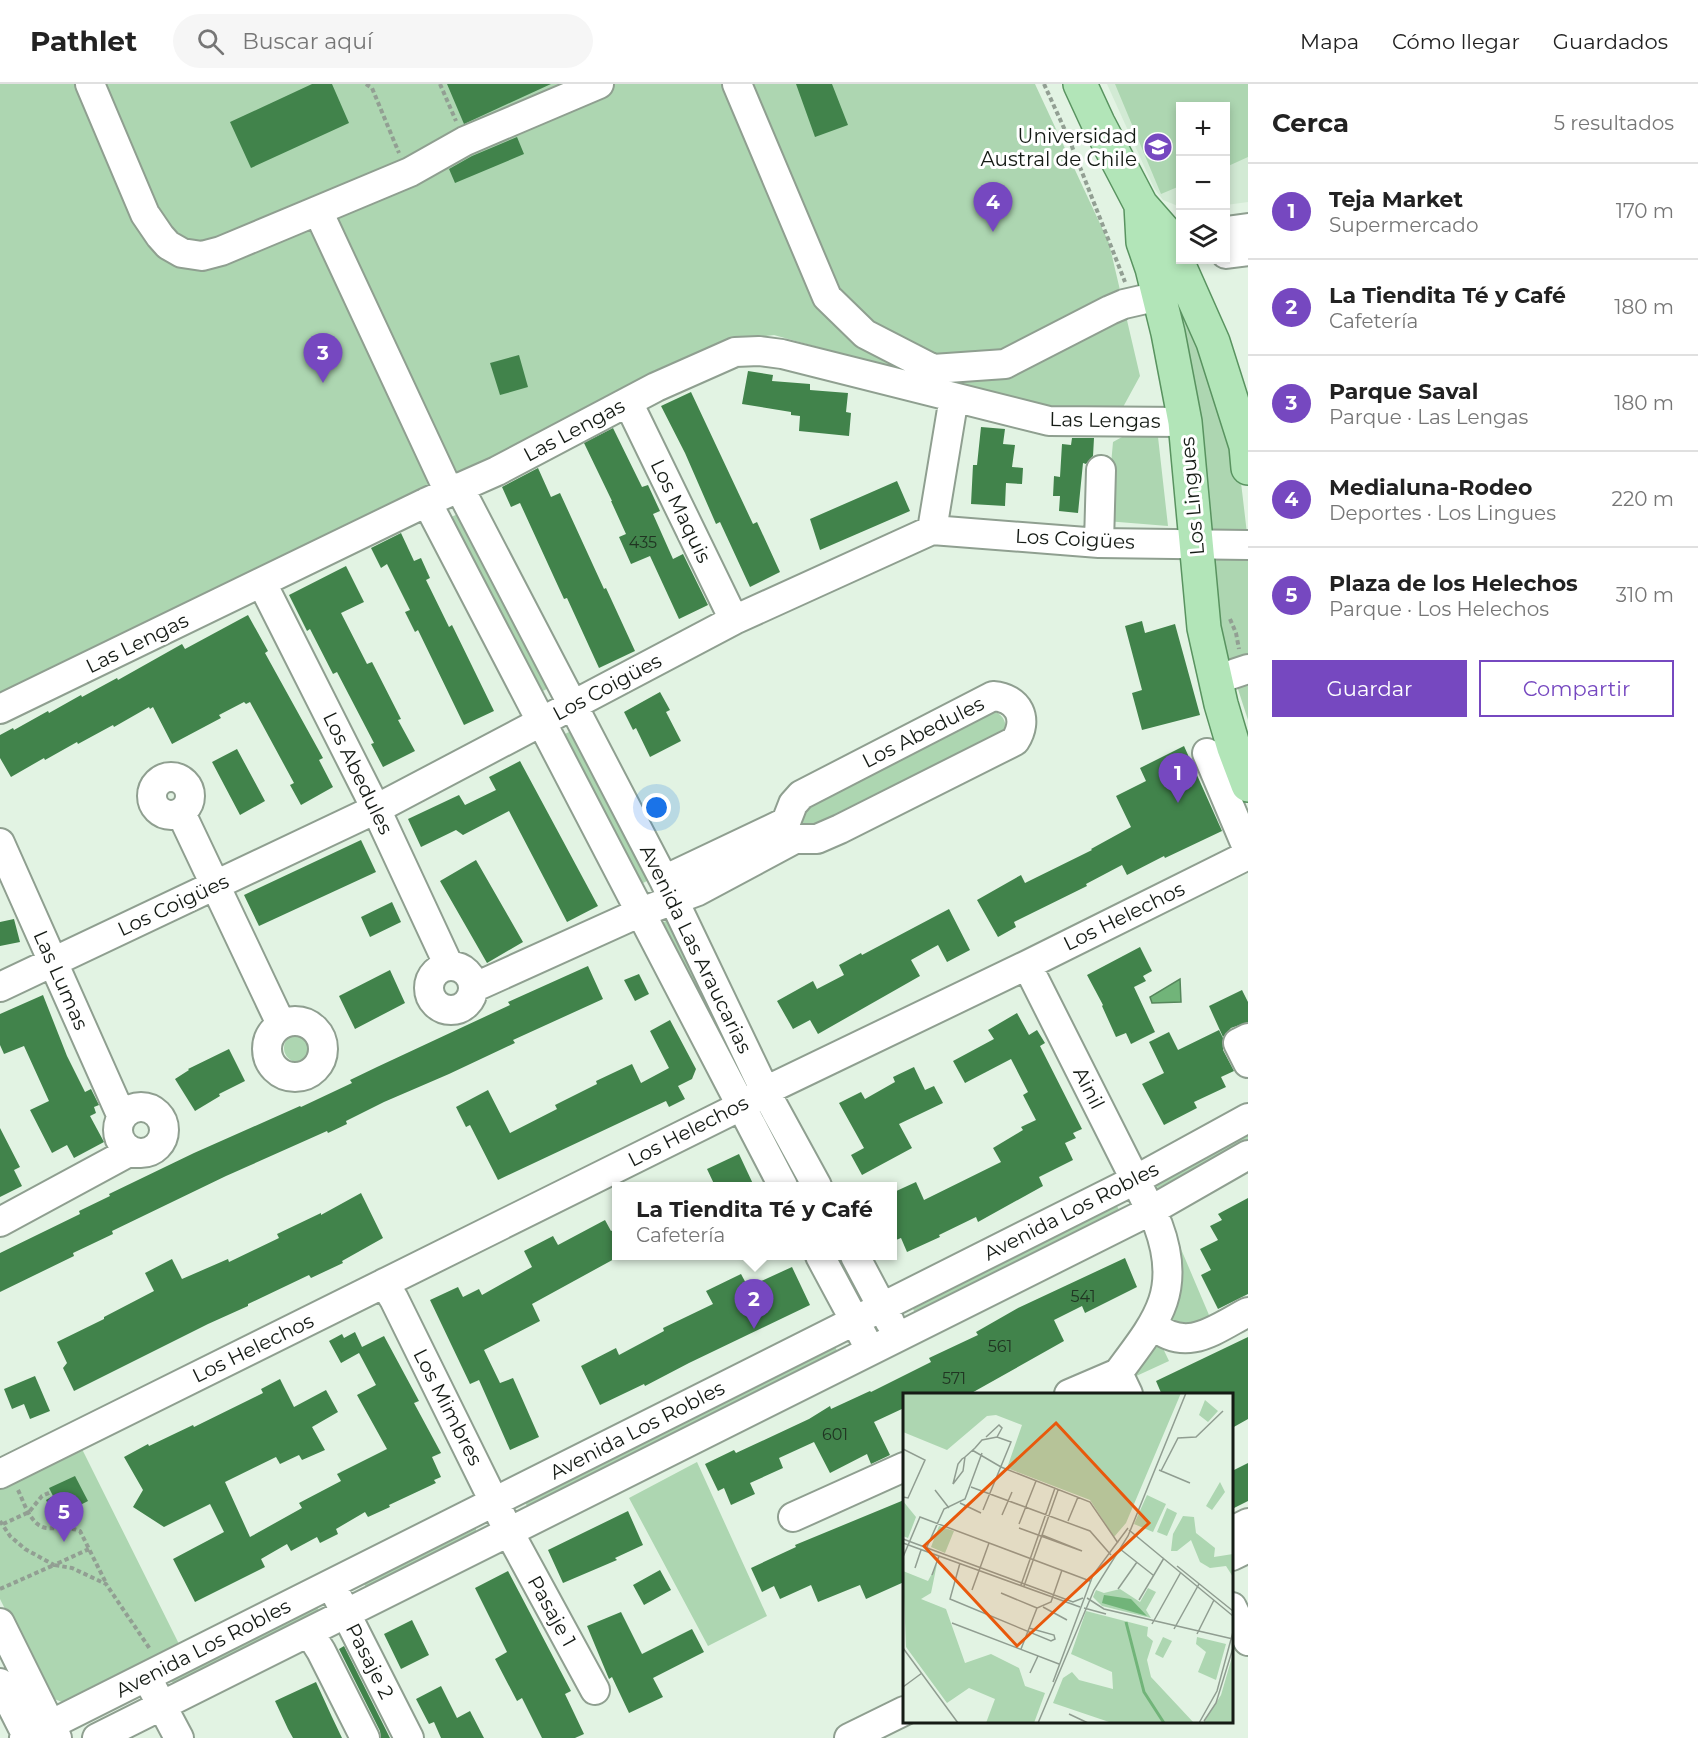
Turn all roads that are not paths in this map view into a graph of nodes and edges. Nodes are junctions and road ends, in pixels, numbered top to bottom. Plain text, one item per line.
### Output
1 (90, 84) edge
2 (599, 84) edge
3 (737, 84) edge
4 (1080, 84) edge
5 (318, 211) junction
6 (1248, 228) edge
7 (1230, 230) edge
8 (1248, 251) edge
9 (1230, 253) edge
10 (1168, 264) edge
11 (954, 397) junction
12 (628, 402) junction
13 (1185, 422) junction
14 (1247, 451) edge
15 (1101, 470) dead end
16 (445, 494) junction
17 (932, 530) junction
18 (1099, 543) junction
19 (1196, 544) junction
20 (1248, 545) edge
21 (262, 583) junction
22 (734, 620) junction
23 (1248, 669) edge
24 (1215, 680) junction
25 (572, 705) junction
26 (0, 709) edge
27 (542, 722) junction
28 (1207, 753) dead end
29 (1248, 785) edge
30 (376, 809) junction
31 (181, 813) dead end
32 (790, 831) junction
33 (0, 843) edge
34 (1248, 850) edge
35 (1248, 855) edge
36 (215, 885) junction
37 (669, 891) junction
38 (641, 912) junction
39 (53, 962) junction
40 (1027, 965) junction
41 (449, 966) junction
42 (0, 987) edge
43 (473, 988) junction
44 (281, 1024) dead end
45 (1248, 1038) edge
46 (1248, 1063) edge
47 (765, 1091) junction
48 (740, 1106) junction
49 (122, 1117) junction
50 (1248, 1118) edge
51 (131, 1151) junction
52 (1248, 1155) edge
53 (1135, 1180) junction
54 (781, 1182) edge
55 (815, 1182) edge
56 (1150, 1211) junction
57 (0, 1222) edge
58 (822, 1260) edge
59 (857, 1260) edge
60 (384, 1283) junction
61 (882, 1307) junction
62 (1248, 1312) edge
63 (855, 1321) junction
64 (1153, 1325) junction
65 (898, 1337) junction
66 (870, 1351) junction
67 (1123, 1384) edge
68 (1079, 1393) edge
69 (903, 1467) edge
70 (8, 1479) edge
71 (495, 1502) junction
72 (793, 1517) dead end
73 (1248, 1523) edge
74 (1233, 1530) edge
75 (509, 1532) junction
76 (1248, 1548) edge
77 (1233, 1556) edge
78 (330, 1584) junction
79 (1233, 1608) edge
80 (346, 1613) junction
81 (0, 1623) edge
82 (309, 1632) junction
83 (1248, 1641) edge
84 (149, 1663) junction
85 (0, 1683) edge
86 (595, 1690) dead end
87 (162, 1705) junction
88 (903, 1711) edge
89 (37, 1735) edge
90 (97, 1738) edge
91 (179, 1738) edge
92 (365, 1738) edge
93 (409, 1738) edge
94 (849, 1738) edge

1 - 5 street
2 - 5 street
3 - 10 street
4 - 10 main road, Los Lingues
5 - 16 street
6 - 7 street
8 - 9 street
10 - 13 main road, Los Lingues
10 - 14 main road, Los Lingues
11 - 12 street, Las Lengas
11 - 13 street, Las Lengas
11 - 17 street
12 - 16 street, Las Lengas
12 - 22 street, Los Maquis
13 - 19 main road, Los Lingues
15 - 18 street
16 - 21 street, Las Lengas
16 - 25 street, Avenida Las Araucarias
16 - 27 street, Avenida Las Araucarias
17 - 18 street, Los Coigües
17 - 22 street, Los Coigües
18 - 19 street, Los Coigües
19 - 20 street, Los Coigües
19 - 24 main road, Los Lingues
21 - 26 street, Las Lengas
21 - 30 street, Los Abedules
22 - 25 street, Los Coigües
23 - 24 street
24 - 29 main road, Los Lingues
25 - 27 street, Los Coigües
25 - 37 street, Avenida Las Araucarias
27 - 30 street, Los Coigües
27 - 38 street, Avenida Las Araucarias
28 - 34 street
30 - 36 street, Los Coigües
30 - 41 street, Los Abedules
31 - 36 street
32 - 32 street, Los Abedules
32 - 37 street, Los Abedules
33 - 39 street, Las Lumas
35 - 40 street, Los Helechos
36 - 39 street, Los Coigües
36 - 44 street
37 - 38 street, Los Abedules
37 - 47 street, Avenida Las Araucarias
38 - 43 street, Los Abedules
38 - 48 street, Avenida Las Araucarias
39 - 42 street, Los Coigües
39 - 49 street, Las Lumas
40 - 47 street, Los Helechos
40 - 53 street, Ainil
41 - 43 street
41 - 43 street, Los Abedules
45 - 46 street
47 - 48 street, Los Helechos
47 - 55 street, Avenida Las Araucarias
48 - 54 street, Avenida Las Araucarias
48 - 60 street, Los Helechos
49 - 51 street, Las Lumas
49 - 51 street
50 - 53 street, Avenida Los Robles
51 - 57 street
52 - 56 street, Avenida Los Robles
53 - 56 street, Ainil
53 - 61 street, Avenida Los Robles
56 - 64 street, Ainil
56 - 65 street, Avenida Los Robles
58 - 63 street
59 - 61 street
60 - 70 street, Los Helechos
60 - 71 street, Los Mimbres
61 - 63 street, Avenida Los Robles
61 - 65 street
62 - 64 street
63 - 66 street
63 - 71 street, Avenida Los Robles
64 - 67 street, Ainil
65 - 66 street, Avenida Los Robles
66 - 75 street, Avenida Los Robles
67 - 68 street
69 - 72 street
71 - 75 street, Los Mimbres
71 - 78 street, Avenida Los Robles
73 - 74 street
75 - 80 street, Avenida Los Robles
75 - 86 street, Pasaje 1
76 - 77 street
78 - 80 street, Pasaje 2
78 - 84 street, Avenida Los Robles
79 - 83 street
80 - 82 street, Avenida Los Robles
80 - 93 street, Pasaje 2
81 - 89 street
82 - 87 street, Avenida Los Robles
82 - 92 street
84 - 87 street
84 - 89 street, Avenida Los Robles
85 - 89 street
87 - 90 street, Avenida Los Robles
87 - 91 street
88 - 94 street

